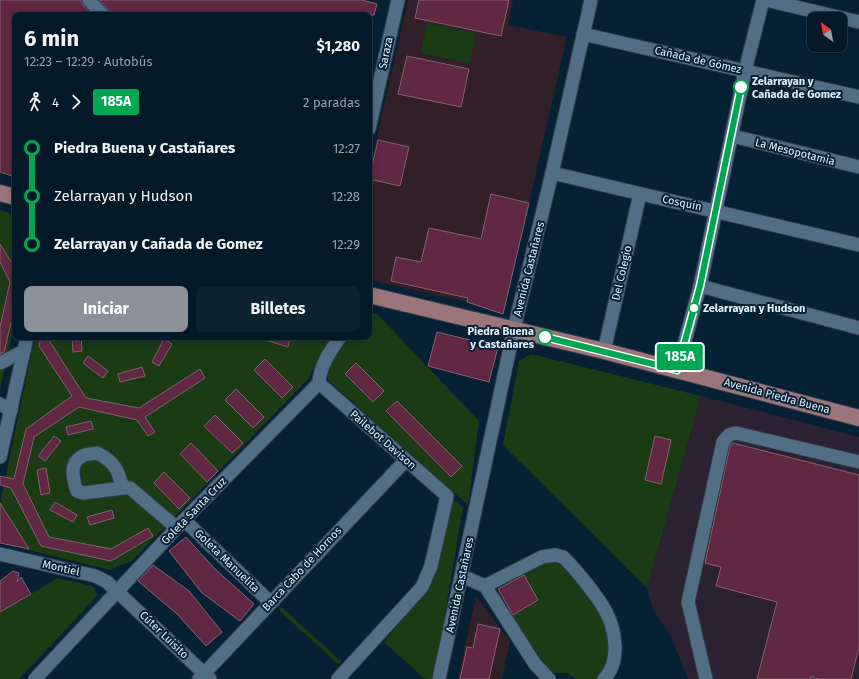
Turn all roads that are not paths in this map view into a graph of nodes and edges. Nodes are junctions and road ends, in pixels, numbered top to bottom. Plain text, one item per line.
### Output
1 (88, 0) edge
2 (398, 0) edge
3 (591, 0) edge
4 (765, 0) edge
5 (100, 12) edge
6 (859, 22) edge
7 (583, 34) junction
8 (745, 71) junction
9 (859, 97) edge
10 (372, 117) edge
11 (732, 136) junction
12 (859, 167) edge
13 (552, 173) junction
14 (0, 193) edge
15 (640, 194) junction
16 (12, 196) edge
17 (716, 211) junction
18 (859, 245) edge
19 (700, 286) junction
20 (372, 296) edge
21 (859, 328) edge
22 (514, 330) junction
23 (26, 340) edge
24 (338, 340) edge
25 (604, 351) junction
26 (24, 352) junction
27 (0, 363) edge
28 (677, 370) junction
29 (319, 383) junction
30 (5, 407) edge
31 (859, 418) edge
32 (0, 457) edge
33 (406, 460) junction
34 (859, 462) edge
35 (123, 488) dead end
36 (181, 524) junction
37 (0, 554) edge
38 (462, 576) junction
39 (485, 586) junction
40 (118, 591) junction
41 (270, 602) junction
42 (204, 677) edge
43 (35, 679) edge
44 (338, 679) edge
45 (439, 679) edge
46 (549, 679) edge
47 (604, 679) edge
48 (706, 679) edge

1 - 5 street
2 - 10 street, Saraza
3 - 7 street, Avenida Castañares
4 - 6 street
4 - 8 street
7 - 8 street, Cañada de Gómez
7 - 13 street, Avenida Castañares
8 - 9 street, Cañada de Gómez
8 - 11 street
11 - 12 street, La Mesopotamia
11 - 17 street
13 - 15 street, Cosquín
13 - 22 street, Avenida Castañares
14 - 16 main road
15 - 17 street, Cosquín
15 - 25 street, Del Colegio
17 - 18 street, Cosquín
17 - 19 street
19 - 21 street
19 - 28 street
20 - 22 main road, Avenida Piedra Buena
22 - 25 main road, Avenida Piedra Buena
22 - 38 street, Avenida Castañares
23 - 26 street
24 - 29 street
25 - 28 main road, Avenida Piedra Buena
26 - 27 street
26 - 30 street
28 - 31 main road, Avenida Piedra Buena
29 - 33 street, Pailebot Davison
29 - 36 street, Goleta Santa Cruz
30 - 32 street
33 - 41 street, Barca Cabo de Hornos
33 - 44 street, Pailebot Davison
34 - 48 street
35 - 36 street, Goleta Manuelita
36 - 40 street, Goleta Santa Cruz
36 - 41 street, Goleta Manuelita
37 - 40 street, Montiel
38 - 39 street
38 - 45 street, Avenida Castañares
39 - 46 street
39 - 47 street
40 - 42 street, Cúter Luisito
40 - 43 street, Goleta Santa Cruz
41 - 42 street, Barca Cabo de Hornos

